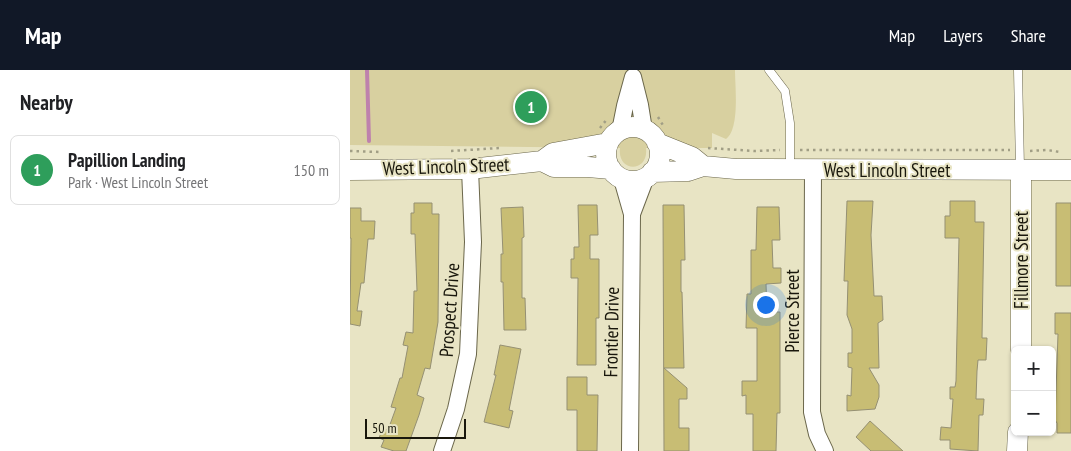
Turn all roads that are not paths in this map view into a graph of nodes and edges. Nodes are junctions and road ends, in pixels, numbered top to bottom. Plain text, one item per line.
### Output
1 (769, 70) edge
2 (1018, 70) edge
3 (656, 134) junction
4 (607, 135) junction
5 (702, 157) junction
6 (542, 161) junction
7 (1067, 161) edge
8 (470, 169) junction
9 (350, 170) edge
10 (790, 170) junction
11 (813, 170) junction
12 (1020, 170) junction
13 (616, 174) junction
14 (649, 175) junction
15 (632, 214) junction
16 (1021, 346) edge
17 (1018, 436) edge
18 (442, 451) edge
19 (630, 451) edge
20 (825, 451) edge
21 (1017, 451) edge

1 - 10 lane
2 - 12 lane
3 - 4 street
3 - 4 street
3 - 5 street, West Lincoln Street
3 - 14 street
4 - 6 street, West Lincoln Street
4 - 13 street
5 - 10 street, West Lincoln Street
5 - 14 street, West Lincoln Street
6 - 8 street, West Lincoln Street
6 - 13 street, West Lincoln Street
7 - 12 street, West Lincoln Street
8 - 9 street, West Lincoln Street
8 - 18 street, Prospect Drive
10 - 11 street, West Lincoln Street
11 - 12 street, West Lincoln Street
11 - 20 street, Pierce Street
12 - 16 street, Fillmore Street
13 - 14 street
13 - 15 street, Frontier Drive
14 - 15 street, Frontier Drive
15 - 19 street, Frontier Drive
17 - 21 street

